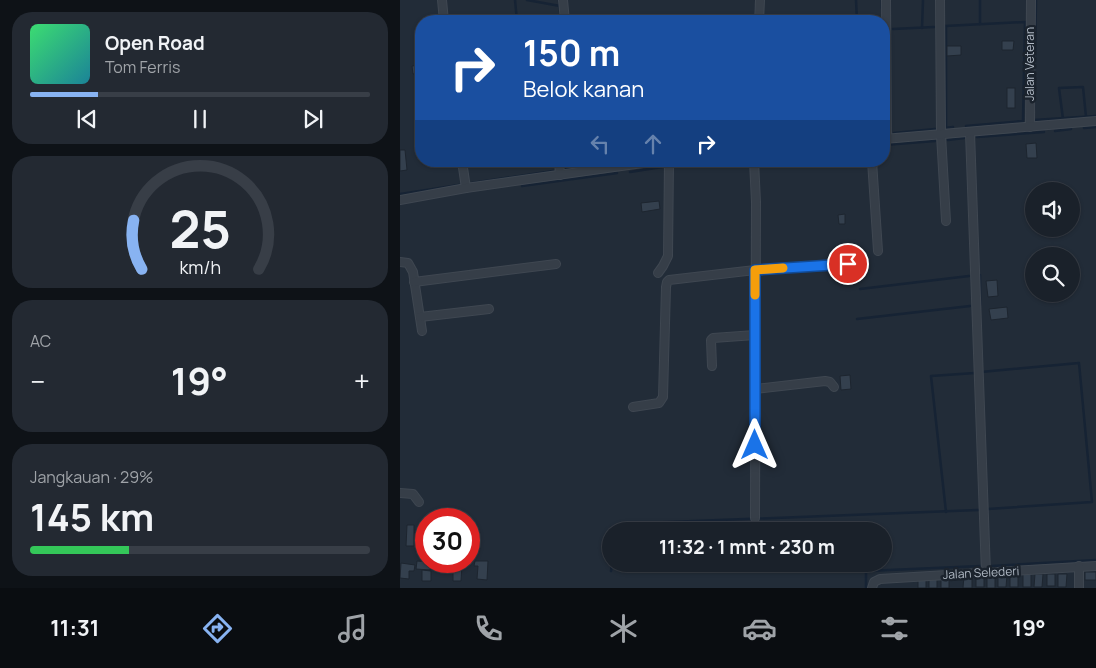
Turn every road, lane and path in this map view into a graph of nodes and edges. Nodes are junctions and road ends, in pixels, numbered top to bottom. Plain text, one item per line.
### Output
1 (442, 0) edge
2 (563, 0) edge
3 (760, 0) edge
4 (886, 0) edge
5 (940, 0) edge
6 (1031, 0) edge
7 (443, 15) edge
8 (564, 15) edge
9 (759, 15) edge
10 (886, 15) edge
11 (1096, 121) edge
12 (1030, 127) junction
13 (970, 133) junction
14 (941, 135) junction
15 (890, 139) edge
16 (463, 167) edge
17 (559, 167) edge
18 (615, 167) edge
19 (669, 167) edge
20 (754, 167) edge
21 (872, 167) edge
22 (560, 175) junction
23 (466, 188) junction
24 (400, 200) edge
25 (946, 221) dead end
26 (878, 251) dead end
27 (400, 262) edge
28 (556, 264) dead end
29 (755, 270) junction
30 (658, 272) dead end
31 (852, 277) dead end
32 (414, 282) junction
33 (489, 309) dead end
34 (420, 317) junction
35 (422, 331) dead end
36 (755, 335) junction
37 (712, 366) dead end
38 (834, 387) dead end
39 (755, 389) junction
40 (633, 407) dead end
41 (400, 493) edge
42 (420, 502) dead end
43 (755, 518) dead end
44 (1079, 566) junction
45 (1096, 566) edge
46 (986, 572) junction
47 (872, 588) edge
48 (1079, 588) edge

1 - 7 street
2 - 8 street
3 - 9 street
4 - 10 street
5 - 14 street
6 - 12 street, Jalan Veteran
11 - 12 street
12 - 13 street
13 - 14 street
13 - 46 street
14 - 15 street
14 - 25 street
16 - 23 street
17 - 22 street
18 - 22 street
19 - 30 street
20 - 29 street
21 - 26 street
22 - 23 street
23 - 24 street
27 - 32 street
28 - 32 street
29 - 31 street
29 - 36 street
29 - 40 street
32 - 34 street
33 - 34 street
34 - 35 street
36 - 37 street
36 - 39 street
38 - 39 street
39 - 43 street
41 - 42 street
44 - 45 street, Jalan Selederi
44 - 46 street, Jalan Selederi
44 - 48 street
46 - 47 street, Jalan Selederi

